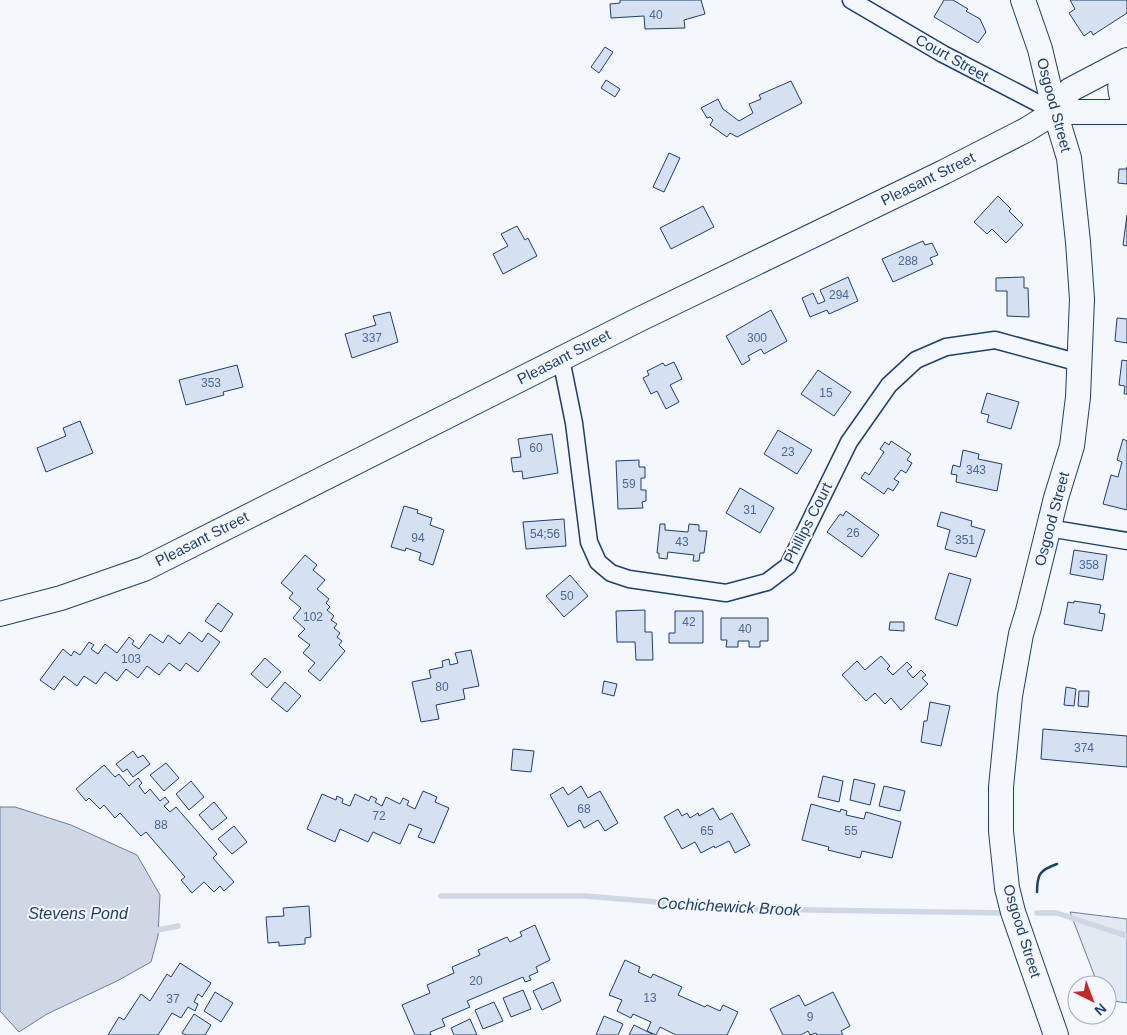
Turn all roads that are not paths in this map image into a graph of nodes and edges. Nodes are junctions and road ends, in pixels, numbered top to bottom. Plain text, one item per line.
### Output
1 (851, 0) edge
2 (1023, 0) edge
3 (1127, 61) edge
4 (1055, 112) junction
5 (1127, 112) edge
6 (560, 359) junction
7 (1080, 363) junction
8 (1048, 528) junction
9 (1127, 542) edge
10 (0, 614) edge
11 (1056, 1035) edge

1 - 4 street, Court Street
2 - 4 street, Osgood Street
3 - 4 street
3 - 5 street
4 - 5 street
4 - 6 street, Pleasant Street
4 - 7 street, Osgood Street
6 - 7 street, Phillips Court
6 - 10 street, Pleasant Street
7 - 8 street, Osgood Street
8 - 9 street
8 - 11 street, Osgood Street

